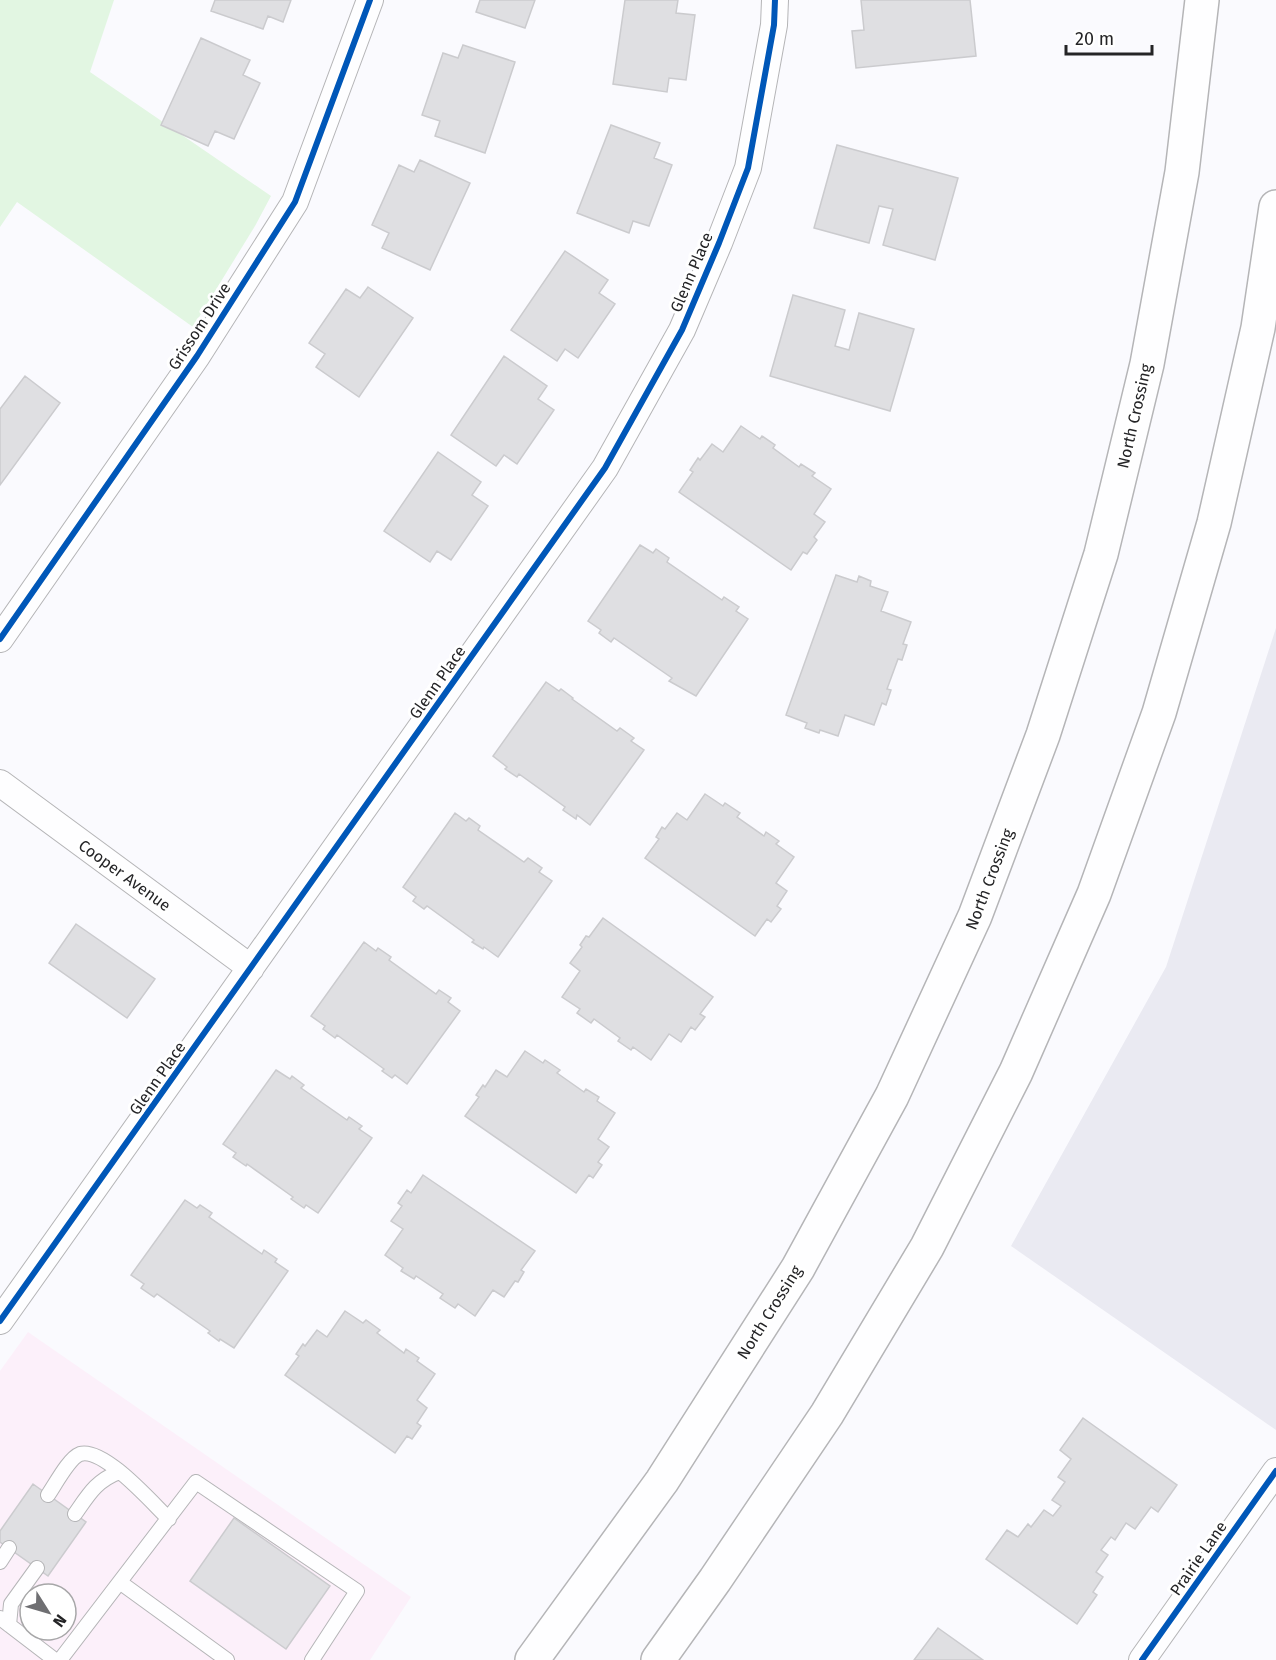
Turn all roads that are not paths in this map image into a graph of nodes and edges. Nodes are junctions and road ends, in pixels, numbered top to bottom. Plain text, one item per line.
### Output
1 (370, 0) edge
2 (775, 0) edge
3 (1202, 0) edge
4 (1276, 207) edge
5 (0, 639) edge
6 (0, 783) edge
7 (251, 968) junction
8 (0, 1321) edge
9 (1276, 1471) edge
10 (119, 1472) junction
11 (662, 1481) junction
12 (48, 1495) dead end
13 (75, 1514) dead end
14 (169, 1520) junction
15 (9, 1548) dead end
16 (0, 1562) edge
17 (37, 1568) dead end
18 (121, 1583) junction
19 (4, 1622) edge
20 (55, 1660) edge
21 (60, 1660) edge
22 (227, 1660) edge
23 (312, 1660) edge
24 (532, 1660) edge
25 (557, 1660) edge
26 (658, 1660) edge
27 (1142, 1660) edge

1 - 5 street, Grissom Drive
2 - 7 street, Glenn Place
3 - 11 main road, North Crossing
4 - 26 main road
6 - 7 street, Cooper Avenue
7 - 8 street, Glenn Place
9 - 27 street, Prairie Lane
10 - 12 lane
10 - 13 lane
10 - 14 lane
11 - 24 main road, North Crossing
11 - 25 main road
14 - 18 lane
14 - 23 lane
15 - 16 lane
17 - 19 lane
18 - 21 lane
18 - 22 lane
19 - 20 lane

